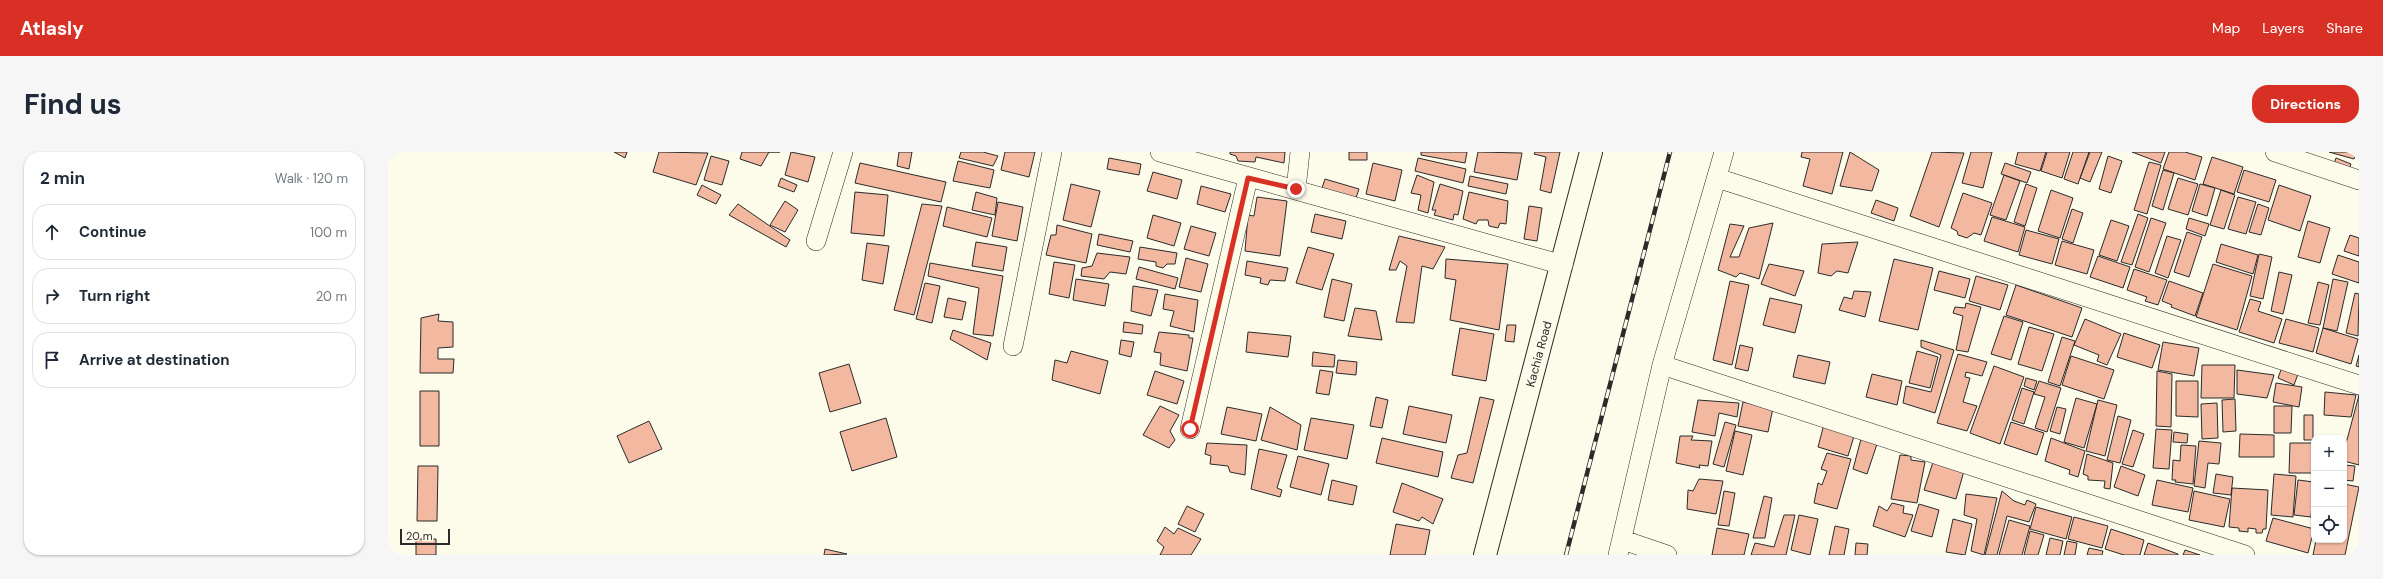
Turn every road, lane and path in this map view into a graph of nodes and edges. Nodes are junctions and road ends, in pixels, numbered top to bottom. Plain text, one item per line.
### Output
1 (842, 152) edge
2 (1052, 152) edge
3 (1160, 152) edge
4 (1300, 152) edge
5 (1592, 152) edge
6 (1724, 152) edge
7 (2275, 152) edge
8 (1248, 178) junction
9 (1717, 178) junction
10 (2359, 180) edge
11 (1296, 189) junction
12 (816, 241) dead end
13 (1562, 265) junction
14 (1013, 346) dead end
15 (1662, 364) junction
16 (2359, 385) edge
17 (1190, 429) dead end
18 (1621, 547) edge
19 (1485, 555) edge
20 (1667, 555) edge
21 (2245, 555) edge

1 - 12 street
2 - 14 street
3 - 8 street
4 - 11 street
5 - 13 main road, Kachia Road
6 - 9 street
7 - 10 street
8 - 11 street
8 - 17 street
9 - 15 street
9 - 16 street
11 - 13 street
13 - 19 main road, Kachia Road
15 - 18 street
15 - 21 street
18 - 20 street

